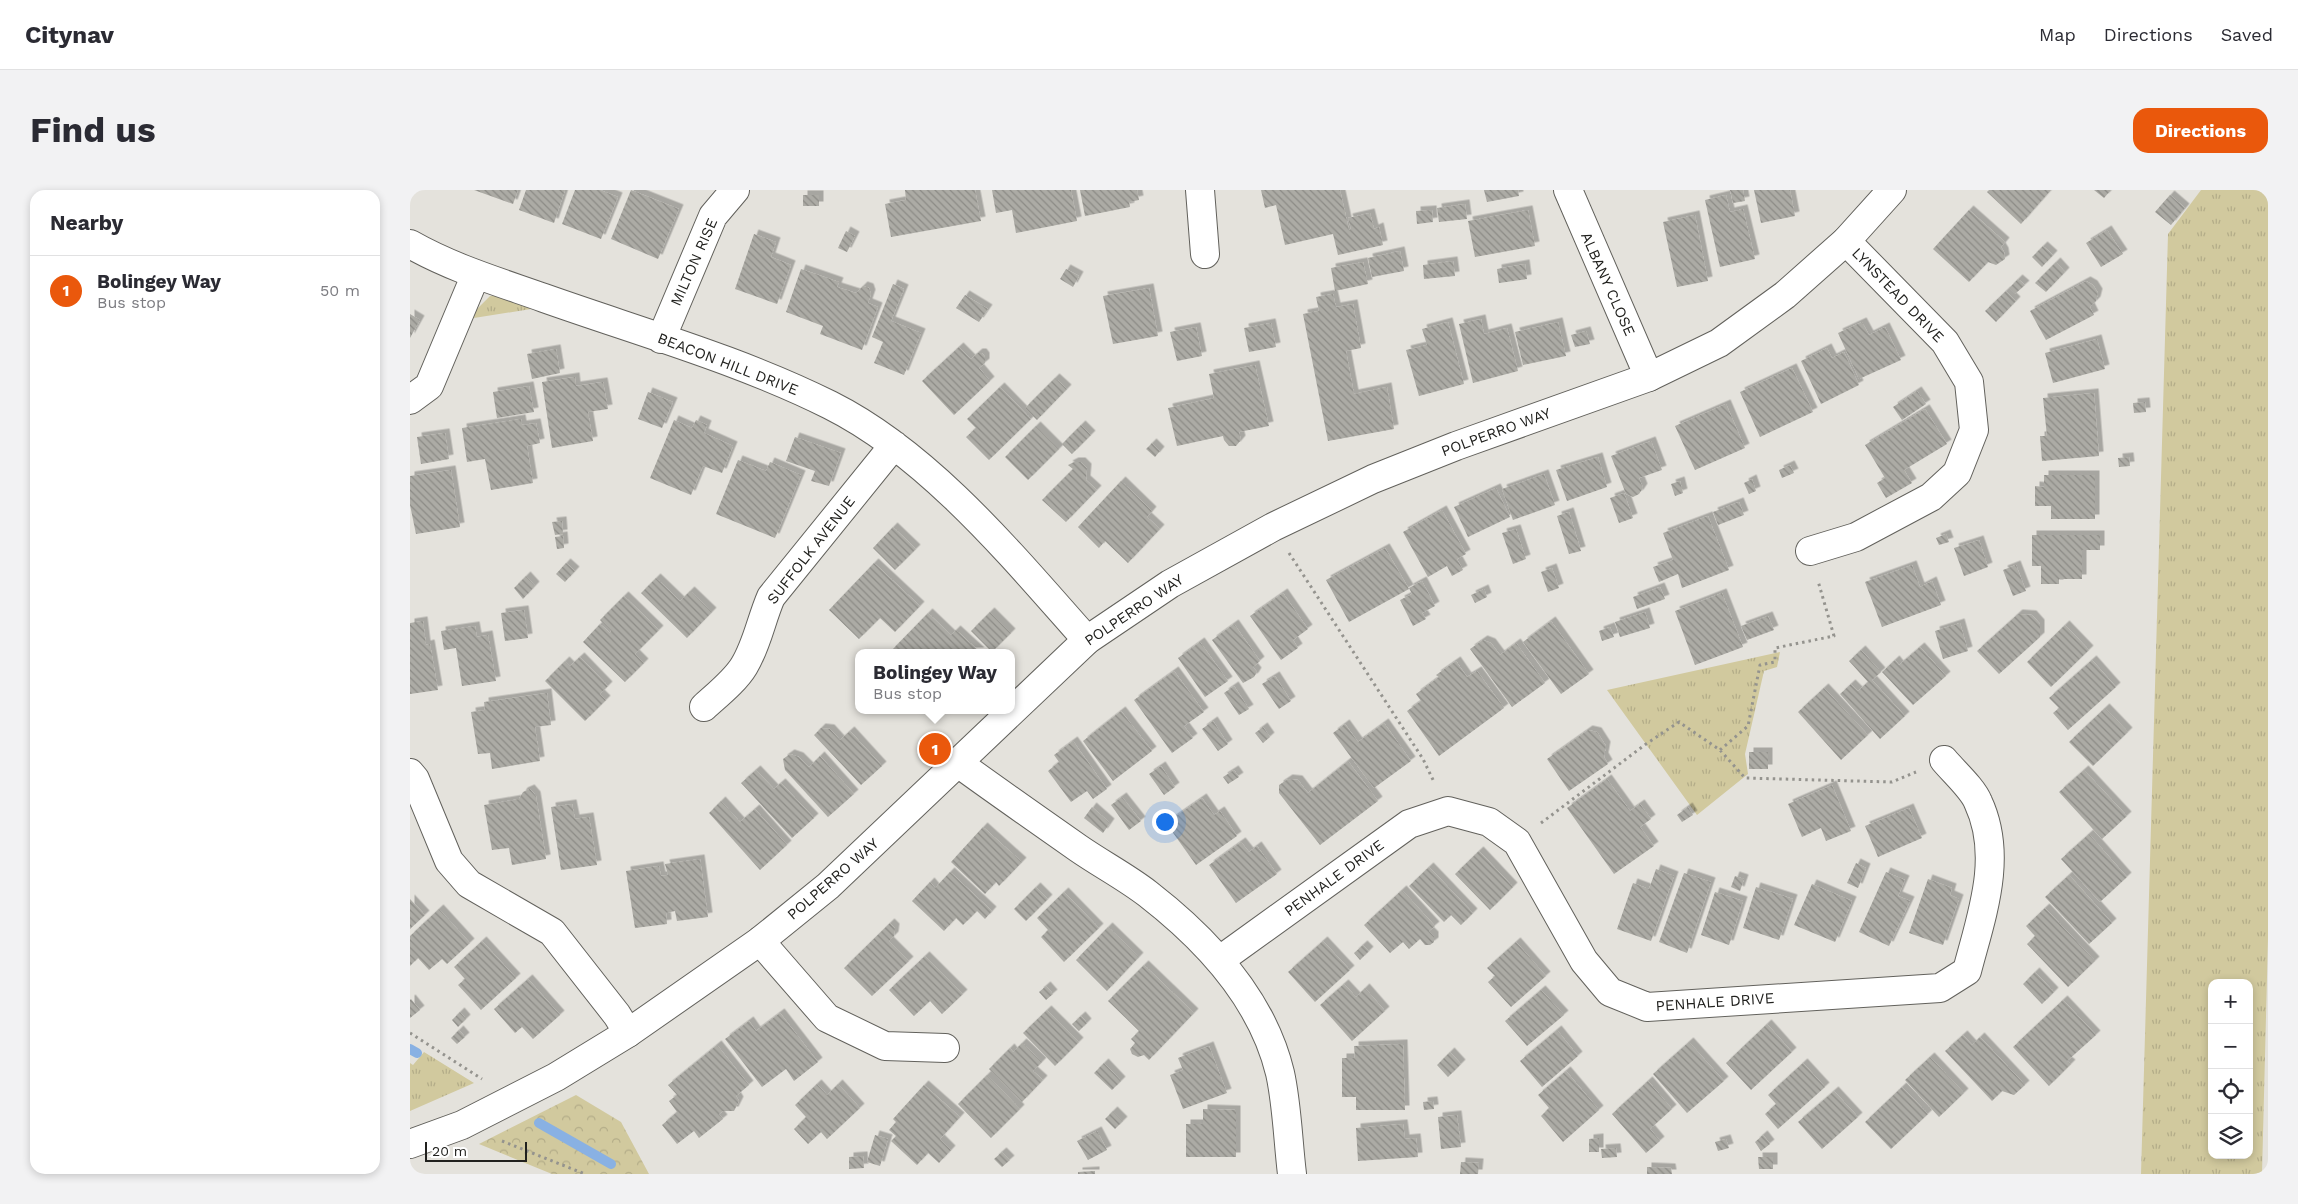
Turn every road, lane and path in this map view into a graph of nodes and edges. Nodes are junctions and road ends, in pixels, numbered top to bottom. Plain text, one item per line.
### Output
1 (735, 190) edge
2 (1200, 190) edge
3 (1568, 190) edge
4 (1892, 190) edge
5 (1846, 241) junction
6 (410, 244) edge
7 (1205, 254) dead end
8 (476, 274) junction
9 (661, 339) junction
10 (1649, 377) junction
11 (410, 400) edge
12 (894, 445) junction
13 (1273, 527) junction
14 (1810, 551) joint
15 (1087, 640) junction
16 (704, 708) dead end
17 (1015, 709) edge
18 (1009, 714) edge
19 (1720, 750) junction
20 (1944, 760) joint
21 (958, 763) junction
22 (410, 773) edge
23 (1448, 811) junction
24 (1517, 842) junction
25 (760, 941) junction
26 (1220, 960) junction
27 (628, 1033) junction
28 (410, 1034) edge
29 (945, 1048) dead end
30 (503, 1106) junction
31 (462, 1125) junction
32 (410, 1144) edge
33 (585, 1174) edge
34 (1292, 1174) edge

1 - 9 street, MILTON RISE
2 - 7 street
3 - 10 street, ALBANY CLOSE
4 - 5 street, POLPERRO WAY
5 - 10 street, POLPERRO WAY
5 - 14 street, LYNSTEAD DRIVE
6 - 8 street, BEACON HILL DRIVE
8 - 9 street, BEACON HILL DRIVE
8 - 11 street
9 - 12 street, BEACON HILL DRIVE
10 - 13 street, POLPERRO WAY
12 - 15 street, BEACON HILL DRIVE
12 - 16 street, SUFFOLK AVENUE
13 - 15 street, POLPERRO WAY
13 - 23 path
14 - 19 path
15 - 17 street, POLPERRO WAY
18 - 21 street, POLPERRO WAY
19 - 20 path
19 - 24 path
20 - 24 street, PENHALE DRIVE
21 - 25 street, POLPERRO WAY
21 - 26 street
22 - 27 street
23 - 24 street, PENHALE DRIVE
23 - 26 street, PENHALE DRIVE
25 - 27 street, POLPERRO WAY
25 - 29 street
26 - 34 street
27 - 30 street, POLPERRO WAY
28 - 30 path
30 - 31 street, POLPERRO WAY
31 - 32 street, POLPERRO WAY
31 - 33 path

